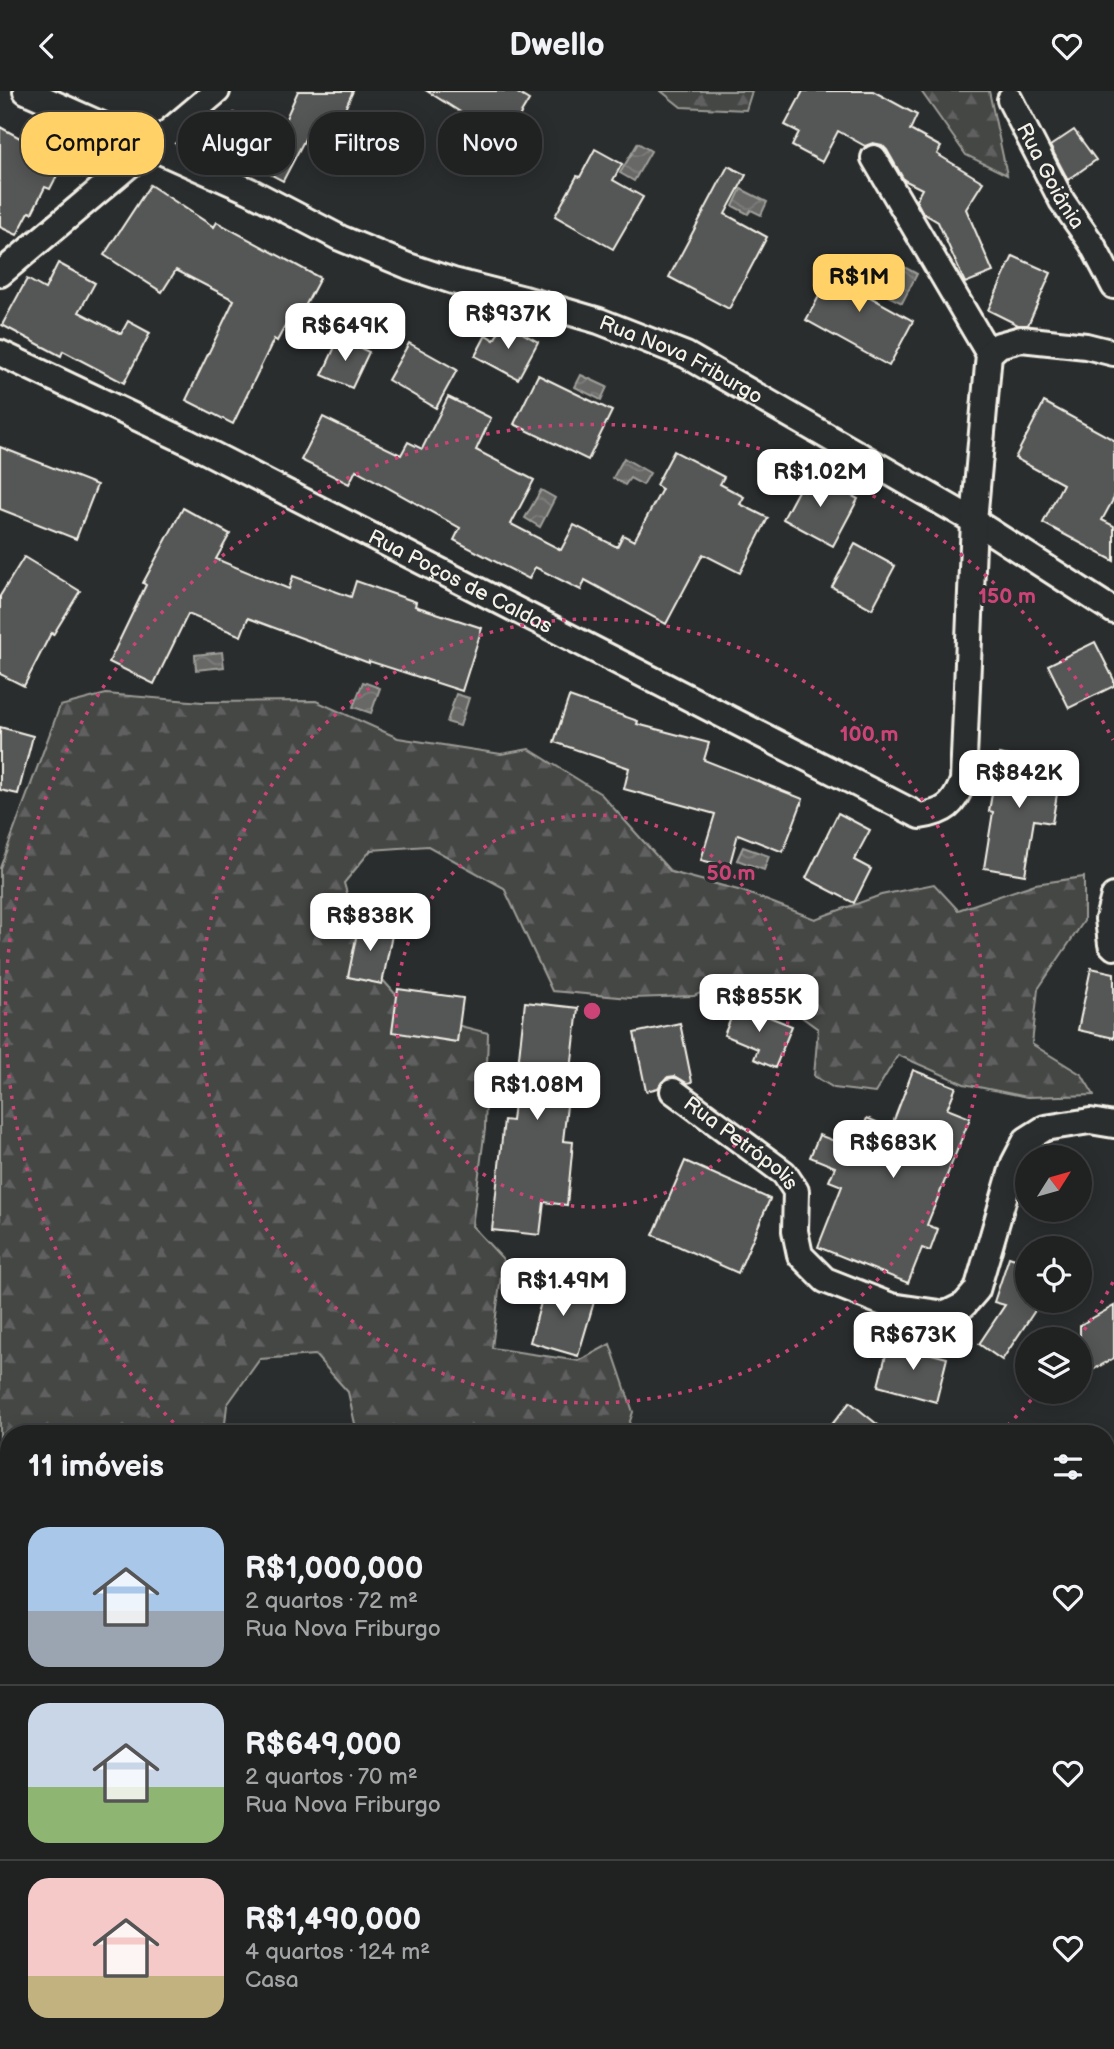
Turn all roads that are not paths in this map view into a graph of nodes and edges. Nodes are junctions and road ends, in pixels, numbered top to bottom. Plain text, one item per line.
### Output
1 (26, 91) edge
2 (217, 91) edge
3 (1010, 100) dead end
4 (73, 112) edge
5 (164, 135) edge
6 (164, 152) edge
7 (874, 158) dead end
8 (116, 175) edge
9 (0, 274) edge
10 (1114, 286) edge
11 (0, 353) edge
12 (989, 353) junction
13 (1114, 353) edge
14 (974, 521) junction
15 (1114, 611) edge
16 (1114, 895) edge
17 (1114, 947) edge
18 (673, 1091) dead end
19 (1114, 1125) edge

1 - 4 street, Rua Nova Friburgo
2 - 5 street
3 - 10 street, Rua Goiânia
6 - 14 street, Rua Nova Friburgo
7 - 12 street
8 - 9 street
11 - 14 street, Rua Poços de Caldas
12 - 13 street
12 - 14 street
14 - 15 street, Rua Nova Friburgo
16 - 17 street
18 - 19 street, Rua Petrópolis

